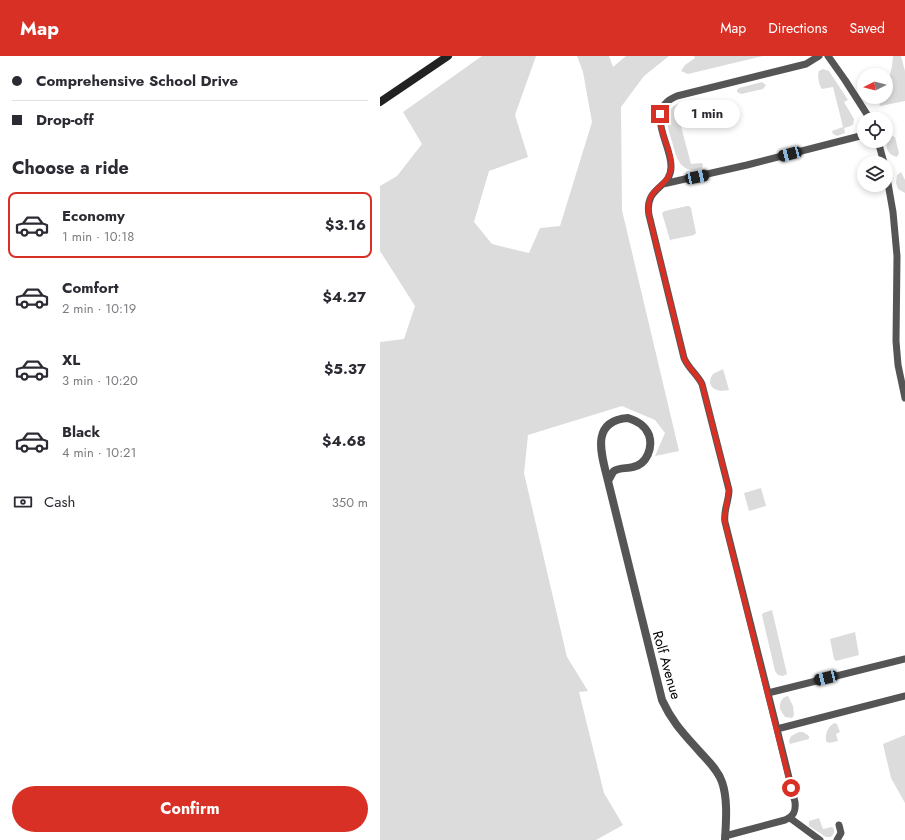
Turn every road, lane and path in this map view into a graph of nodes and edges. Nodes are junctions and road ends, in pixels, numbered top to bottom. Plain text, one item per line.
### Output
1 (448, 56) edge
2 (818, 56) edge
3 (828, 56) edge
4 (380, 102) edge
5 (866, 112) edge
6 (857, 137) edge
7 (662, 184) junction
8 (890, 192) edge
9 (905, 398) edge
10 (608, 481) junction
11 (905, 659) edge
12 (768, 693) junction
13 (905, 696) edge
14 (777, 729) junction
15 (790, 818) junction
16 (840, 825) dead end
17 (725, 838) edge
18 (820, 840) edge
19 (837, 840) edge

1 - 4 main road
2 - 7 lane
3 - 5 lane
6 - 7 lane
7 - 12 lane
8 - 9 lane
10 - 10 street, Rolf Avenue
10 - 17 street, Rolf Avenue
11 - 12 lane
12 - 14 lane
13 - 14 lane
14 - 15 lane
15 - 17 lane
15 - 18 lane
16 - 19 lane

